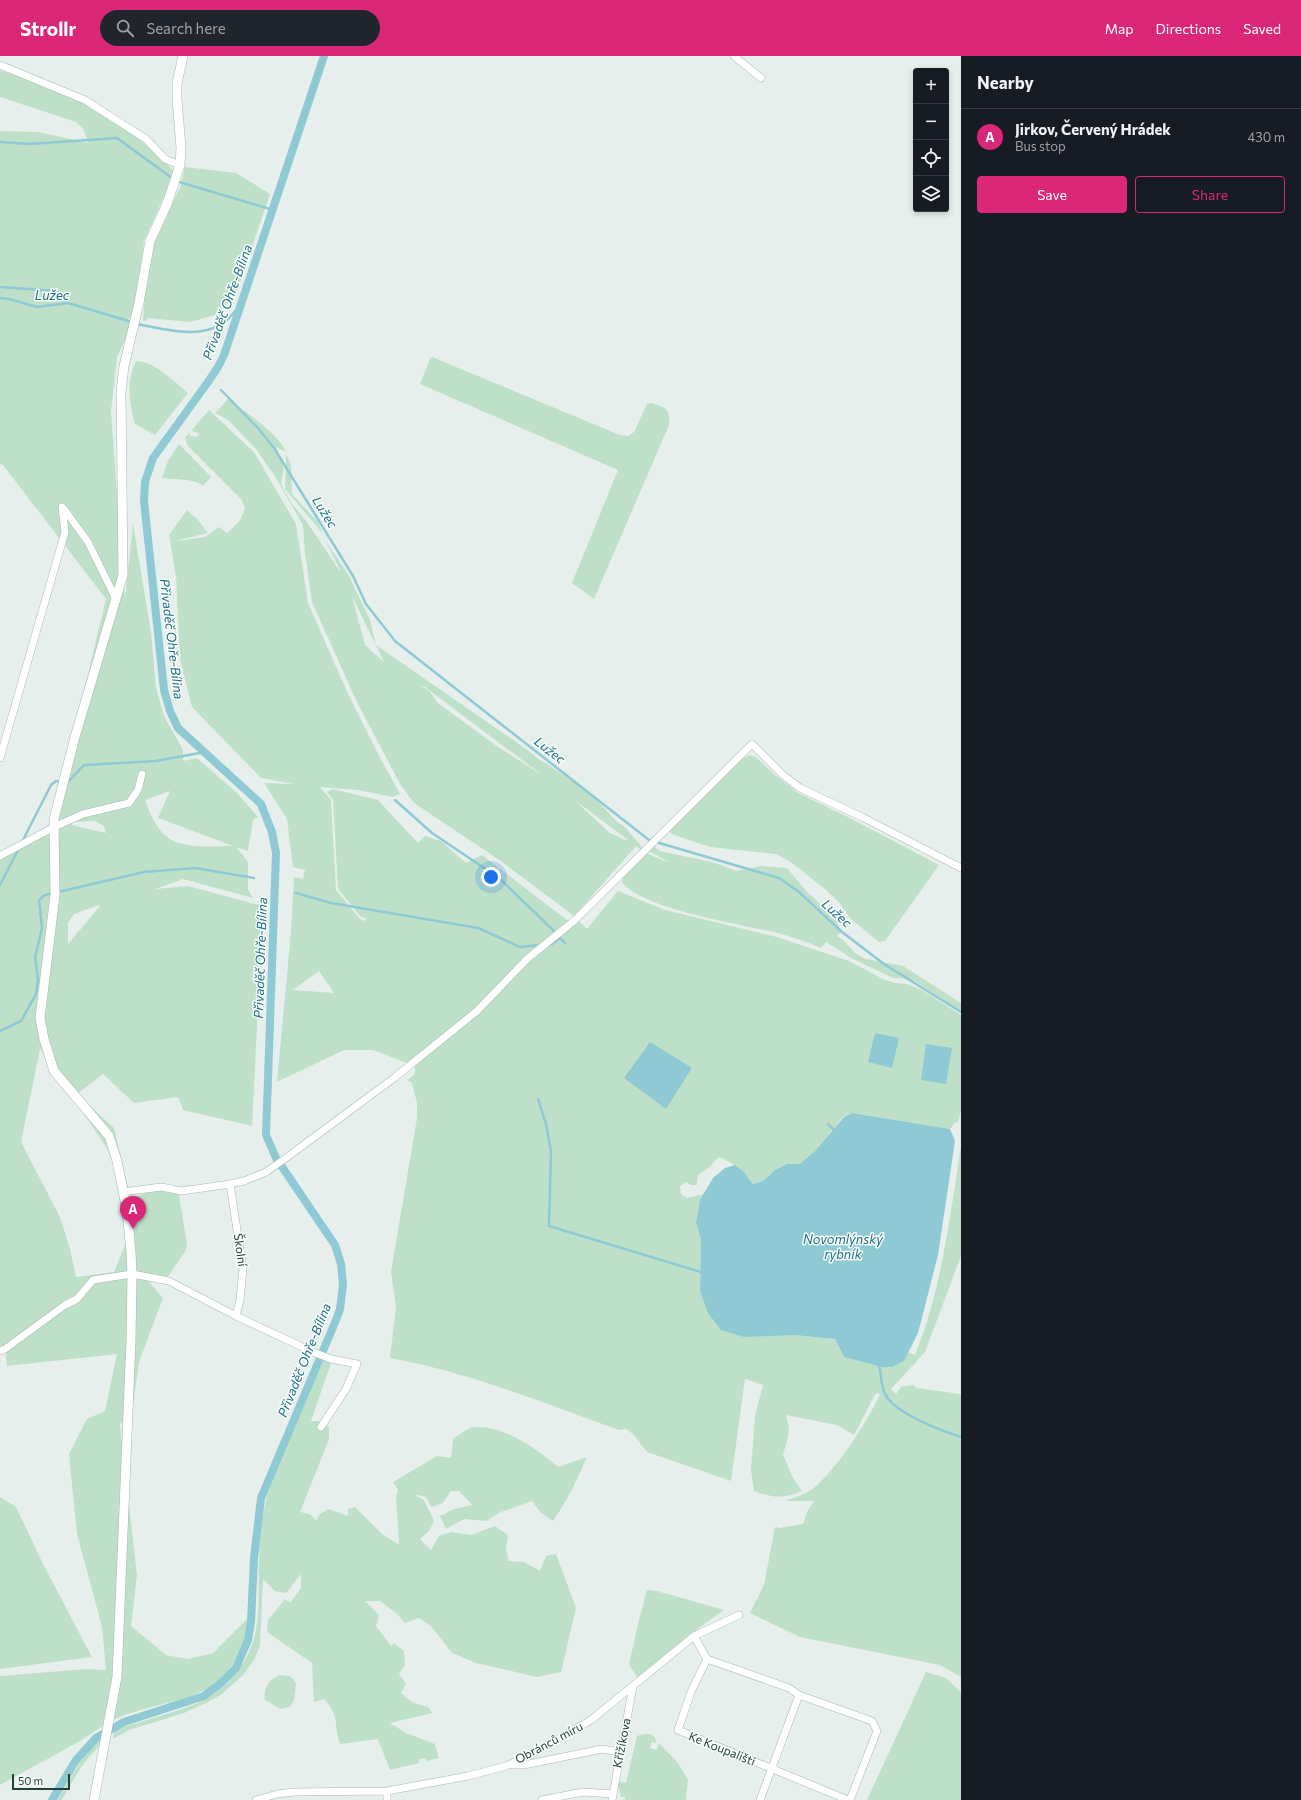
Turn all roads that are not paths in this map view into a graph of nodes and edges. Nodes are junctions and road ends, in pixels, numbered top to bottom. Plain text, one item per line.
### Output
1 (183, 56) edge
2 (734, 56) edge
3 (0, 65) edge
4 (761, 78) dead end
5 (180, 165) junction
6 (116, 599) junction
7 (0, 758) edge
8 (142, 774) dead end
9 (54, 827) junction
10 (0, 856) edge
11 (961, 868) edge
12 (230, 1184) junction
13 (123, 1192) junction
14 (132, 1274) junction
15 (236, 1316) junction
16 (0, 1351) edge
17 (321, 1427) dead end
18 (739, 1615) dead end
19 (694, 1636) junction
20 (707, 1659) junction
21 (633, 1686) junction
22 (799, 1695) junction
23 (620, 1752) junction
24 (506, 1766) junction
25 (772, 1769) junction
26 (387, 1791) junction
27 (612, 1797) edge
28 (94, 1800) edge
29 (256, 1800) edge
30 (387, 1800) edge
31 (542, 1800) edge
32 (760, 1800) edge
33 (849, 1800) edge

1 - 5 street
2 - 4 street
3 - 5 street
5 - 6 street
6 - 7 street
6 - 9 street
8 - 9 street
9 - 10 street
9 - 13 street
11 - 12 street
12 - 13 street
12 - 15 street, Školní
13 - 14 street
14 - 15 street
14 - 16 street
14 - 28 street
15 - 17 street
18 - 19 street, Obránců míru
19 - 20 street
19 - 21 street, Obránců míru
20 - 22 street, Ke Koupališti
20 - 25 street, Ke Koupališti
21 - 23 street, Křižíkova
21 - 24 street, Obránců míru
22 - 25 street, Ke Koupališti
22 - 33 street, Ke Koupališti
23 - 24 street
23 - 27 street, Křižíkova
24 - 26 street, Obránců míru
25 - 32 street, Ke Koupališti
25 - 33 street, Ke Koupališti
26 - 29 street, Obránců míru
26 - 30 street
27 - 31 street

